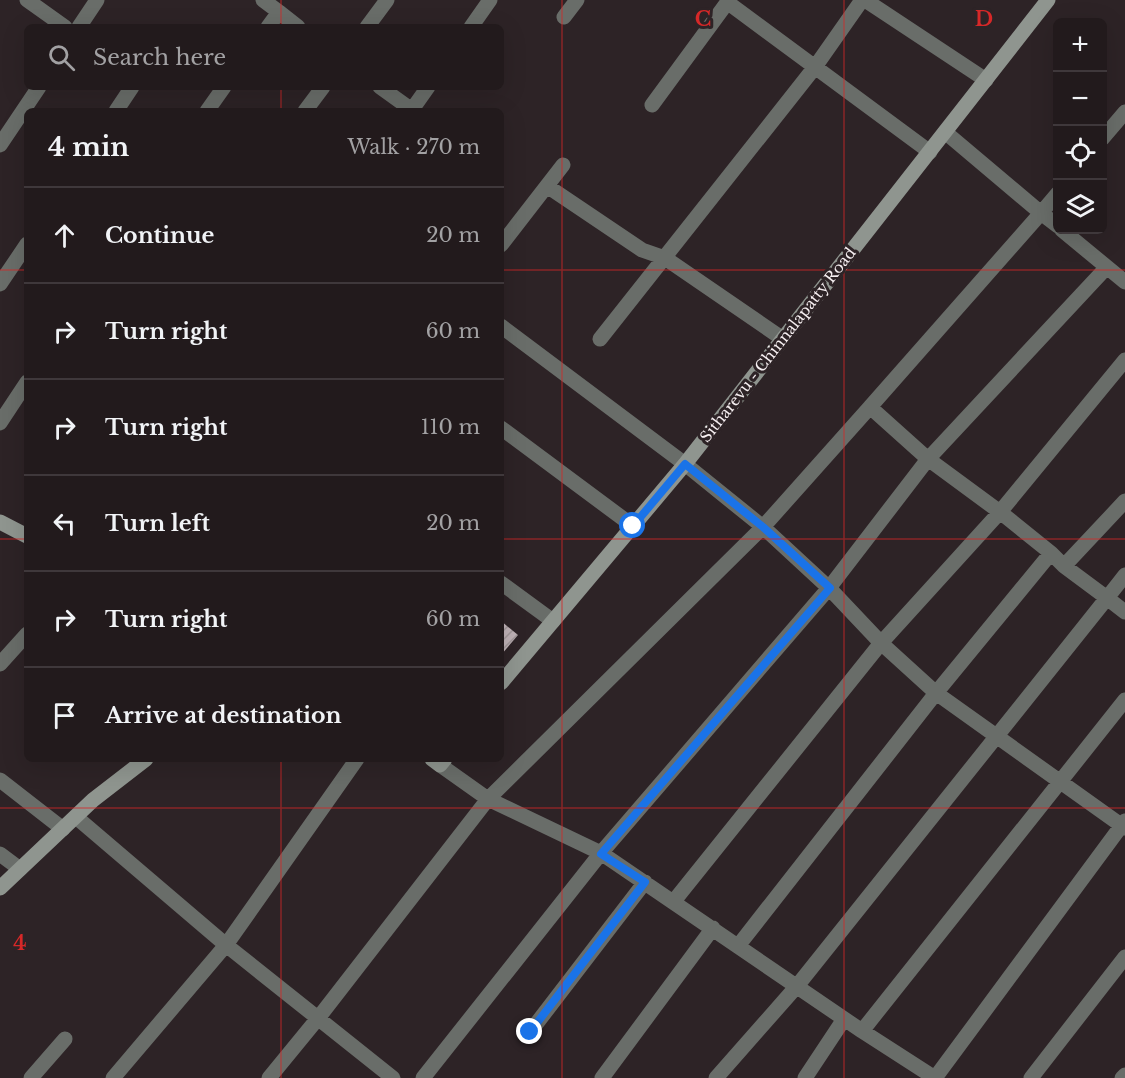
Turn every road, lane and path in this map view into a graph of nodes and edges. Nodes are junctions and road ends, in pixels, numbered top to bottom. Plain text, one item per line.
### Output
1 (27, 0) edge
2 (98, 0) edge
3 (263, 0) edge
4 (387, 0) edge
5 (490, 0) edge
6 (577, 0) edge
7 (864, 0) edge
8 (1048, 0) edge
9 (728, 1) edge
10 (279, 12) junction
11 (564, 17) dead end
12 (61, 24) edge
13 (81, 24) edge
14 (270, 24) edge
15 (294, 24) edge
16 (369, 24) edge
17 (473, 24) edge
18 (815, 67) junction
19 (986, 80) junction
20 (37, 90) edge
21 (130, 90) edge
22 (222, 90) edge
23 (321, 90) edge
24 (384, 90) edge
25 (426, 90) edge
26 (652, 105) dead end
27 (25, 108) edge
28 (118, 108) edge
29 (209, 108) edge
30 (307, 108) edge
31 (408, 108) edge
32 (412, 108) edge
33 (24, 109) edge
34 (1125, 112) edge
35 (945, 132) junction
36 (1107, 133) edge
37 (0, 145) edge
38 (930, 152) junction
39 (563, 165) dead end
40 (547, 186) junction
41 (1053, 199) edge
42 (1041, 213) junction
43 (1053, 222) edge
44 (1067, 234) edge
45 (504, 241) edge
46 (24, 248) edge
47 (665, 258) junction
48 (1107, 267) junction
49 (1125, 282) edge
50 (0, 284) edge
51 (504, 328) edge
52 (600, 339) dead end
53 (783, 339) junction
54 (1125, 360) edge
55 (24, 387) edge
56 (870, 407) junction
57 (0, 423) edge
58 (504, 430) edge
59 (928, 459) junction
60 (685, 464) junction
61 (1125, 501) edge
62 (1000, 512) junction
63 (0, 522) edge
64 (633, 526) junction
65 (763, 527) junction
66 (24, 534) edge
67 (1051, 553) junction
68 (1064, 566) junction
69 (1125, 575) edge
70 (504, 585) edge
71 (830, 588) junction
72 (1107, 598) junction
73 (1125, 612) edge
74 (553, 621) junction
75 (24, 637) edge
76 (881, 643) junction
77 (0, 664) edge
78 (504, 679) edge
79 (936, 693) junction
80 (1125, 700) edge
81 (996, 736) junction
82 (142, 762) edge
83 (355, 762) edge
84 (440, 762) edge
85 (0, 780) edge
86 (1060, 783) junction
87 (488, 799) junction
88 (76, 817) junction
89 (1124, 825) edge
90 (63, 829) junction
91 (0, 854) edge
92 (601, 854) junction
93 (20, 869) junction
94 (645, 882) junction
95 (0, 888) edge
96 (674, 901) junction
97 (713, 928) junction
98 (226, 945) junction
99 (738, 946) junction
100 (1125, 957) edge
101 (797, 986) junction
102 (319, 1017) junction
103 (844, 1018) junction
104 (862, 1031) junction
105 (530, 1032) dead end
106 (65, 1039) dead end
107 (32, 1078) edge
108 (113, 1078) edge
109 (268, 1078) edge
110 (393, 1078) edge
111 (423, 1078) edge
112 (603, 1078) edge
113 (716, 1078) edge
114 (805, 1078) edge
115 (935, 1078) edge
116 (1031, 1078) edge

1 - 12 street
2 - 13 street
3 - 10 street
4 - 16 street
5 - 17 street
6 - 11 street
7 - 18 street
7 - 19 street
8 - 19 main road, Sitharevu - Chinnalapatty Road
9 - 18 street
9 - 26 street
10 - 14 street
10 - 15 street
18 - 38 street
18 - 47 street
19 - 35 main road, Sitharevu - Chinnalapatty Road
20 - 27 street
21 - 28 street
22 - 29 street
23 - 30 street
24 - 31 street
25 - 32 street
33 - 37 street
34 - 36 street
35 - 38 main road, Sitharevu - Chinnalapatty Road
35 - 42 street
38 - 53 main road, Sitharevu - Chinnalapatty Road
39 - 40 street
40 - 45 street
40 - 47 street
41 - 42 street
42 - 43 street
42 - 56 street
44 - 48 street
46 - 50 street
47 - 52 street
47 - 53 street
48 - 49 street
48 - 59 street
51 - 60 street
53 - 60 main road, Sitharevu - Chinnalapatty Road
54 - 62 street
55 - 57 street
56 - 59 street
56 - 65 street
58 - 64 street
59 - 62 street
59 - 71 street
60 - 64 main road, Sitharevu - Chinnalapatty Road
60 - 65 street
61 - 68 street
62 - 67 street
62 - 76 street
63 - 66 main road
64 - 74 main road, Sitharevu - Chinnalapatty Road
65 - 71 street
65 - 87 street
67 - 68 street
67 - 79 street
68 - 72 street
69 - 72 street
70 - 74 street
71 - 76 street
71 - 92 street
72 - 73 street
72 - 81 street
74 - 78 main road, Sitharevu - Chinnalapatty Road
75 - 77 street
76 - 79 street
76 - 96 street
79 - 81 street
79 - 99 street
80 - 86 street
81 - 86 street
81 - 101 street
82 - 88 main road
83 - 98 street
84 - 87 street
85 - 90 street
86 - 89 street
86 - 104 street
87 - 92 street
87 - 102 street
88 - 90 main road
88 - 98 street
89 - 115 street
90 - 93 main road
91 - 93 street
92 - 94 street
92 - 111 street
93 - 95 main road
94 - 96 street
94 - 105 street
96 - 97 street
97 - 99 street
97 - 112 street
98 - 102 street
98 - 108 street
99 - 101 street
100 - 116 street
101 - 103 street
101 - 113 street
102 - 109 street
102 - 110 street
103 - 104 street
103 - 114 street
104 - 115 street
106 - 107 street

